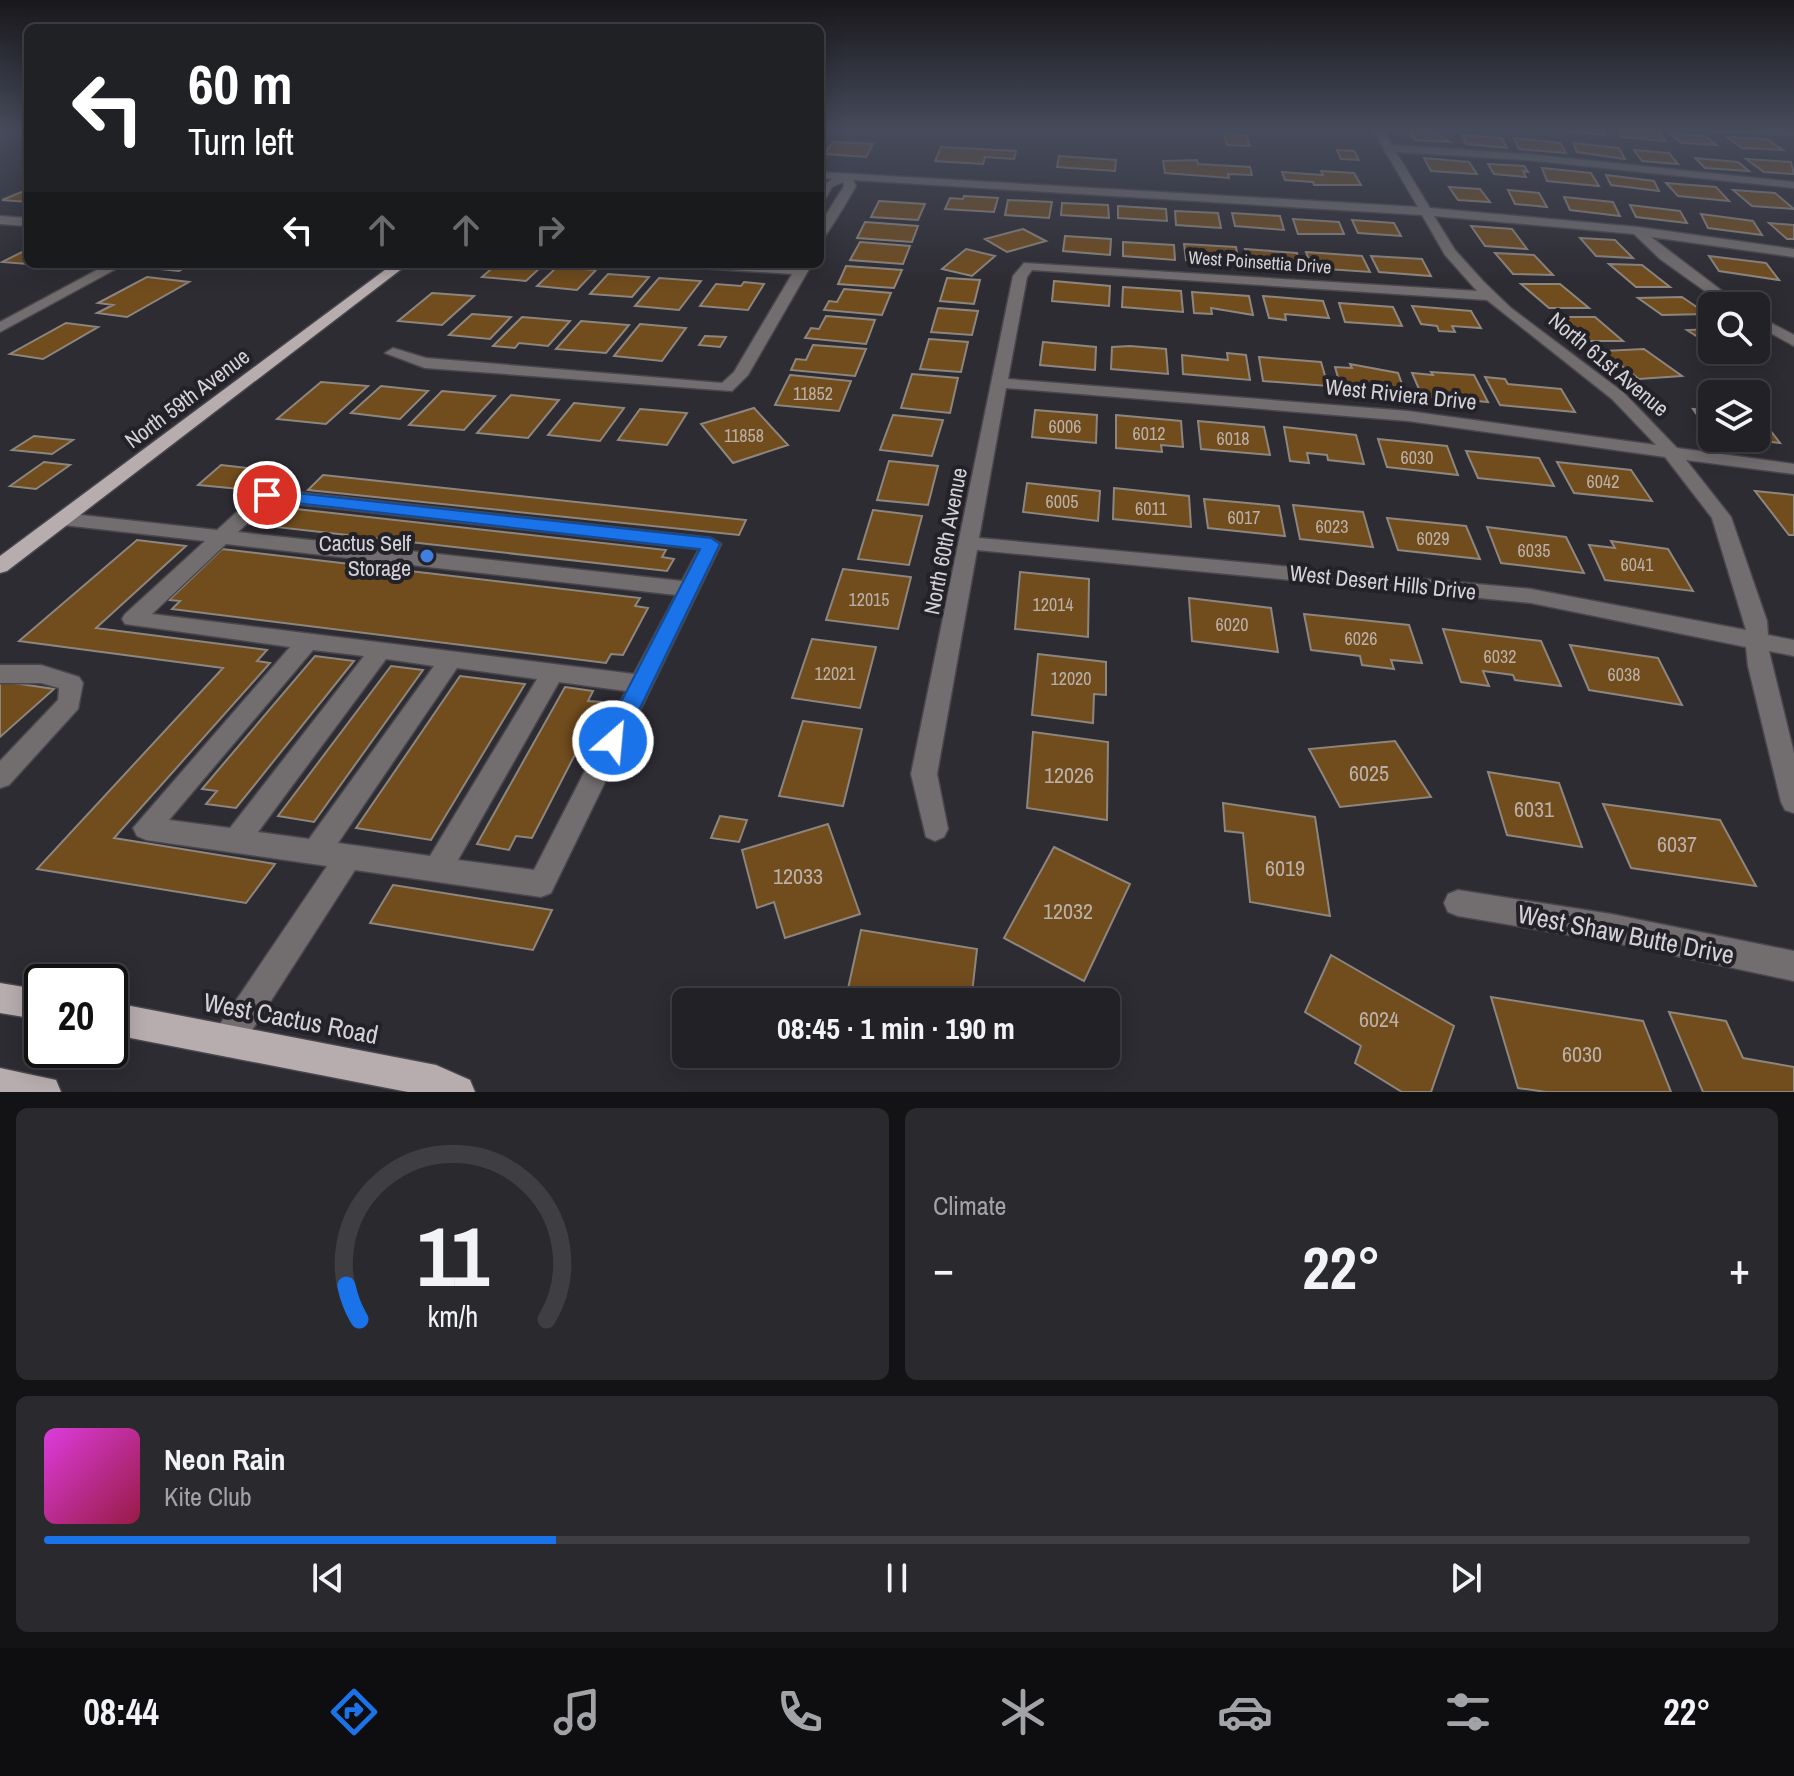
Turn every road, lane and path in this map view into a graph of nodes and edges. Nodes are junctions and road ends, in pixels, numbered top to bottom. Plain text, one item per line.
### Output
1 (839, 180) edge
2 (847, 180) edge
3 (896, 180) edge
4 (1407, 180) edge
5 (1746, 180) edge
6 (1794, 185) edge
7 (824, 198) edge
8 (824, 203) edge
9 (1424, 211) junction
10 (0, 220) edge
11 (24, 222) edge
12 (1638, 231) junction
13 (1794, 253) edge
14 (1029, 266) joint
15 (111, 268) edge
16 (396, 268) edge
17 (803, 268) edge
18 (1715, 292) edge
19 (1489, 296) junction
20 (1770, 327) edge
21 (0, 328) edge
22 (1794, 341) edge
23 (393, 353) dead end
24 (1001, 383) junction
25 (1668, 450) junction
26 (1794, 469) edge
27 (63, 519) junction
28 (223, 536) junction
29 (968, 543) junction
30 (0, 566) edge
31 (689, 589) junction
32 (308, 641) junction
33 (1758, 642) junction
34 (1794, 648) edge
35 (381, 650) junction
36 (451, 659) junction
37 (552, 673) junction
38 (0, 674) edge
39 (641, 684) junction
40 (0, 778) edge
41 (1794, 802) edge
42 (935, 829) dead end
43 (236, 841) junction
44 (316, 852) junction
45 (348, 857) junction
46 (437, 870) junction
47 (1458, 903) dead end
48 (1794, 966) edge
49 (0, 998) edge
50 (24, 1002) edge
51 (128, 1022) edge
52 (227, 1041) junction
53 (0, 1084) edge
54 (44, 1092) edge
55 (458, 1092) edge

1 - 7 street
2 - 8 street
3 - 9 street
4 - 9 street, North 61st Avenue
5 - 6 street
9 - 12 street
9 - 19 street, North 61st Avenue
10 - 11 street
12 - 13 street
12 - 18 street
14 - 19 street, West Poinsettia Drive
14 - 24 street, North 60th Avenue
15 - 21 street
16 - 27 main road, North 59th Avenue
17 - 23 street
19 - 25 street, North 61st Avenue
20 - 22 street
24 - 25 street, West Riviera Drive
24 - 29 street, North 60th Avenue
25 - 26 street, West Riviera Drive
25 - 33 street, North 61st Avenue
27 - 28 street
27 - 30 main road, North 59th Avenue
28 - 31 street
28 - 31 street
28 - 32 street
29 - 33 street, West Desert Hills Drive
29 - 42 street, North 60th Avenue
31 - 39 street
32 - 35 street
32 - 43 street
33 - 34 street, West Desert Hills Drive
33 - 41 street, North 61st Avenue
35 - 36 street
35 - 43 street
36 - 37 street
36 - 44 street
37 - 39 street
37 - 46 street
38 - 40 street
39 - 46 street
43 - 44 street
44 - 45 street
45 - 46 street
45 - 52 street
47 - 48 street, West Shaw Butte Drive
49 - 50 main road
51 - 52 main road, West Cactus Road
52 - 55 main road, West Cactus Road
53 - 54 main road

